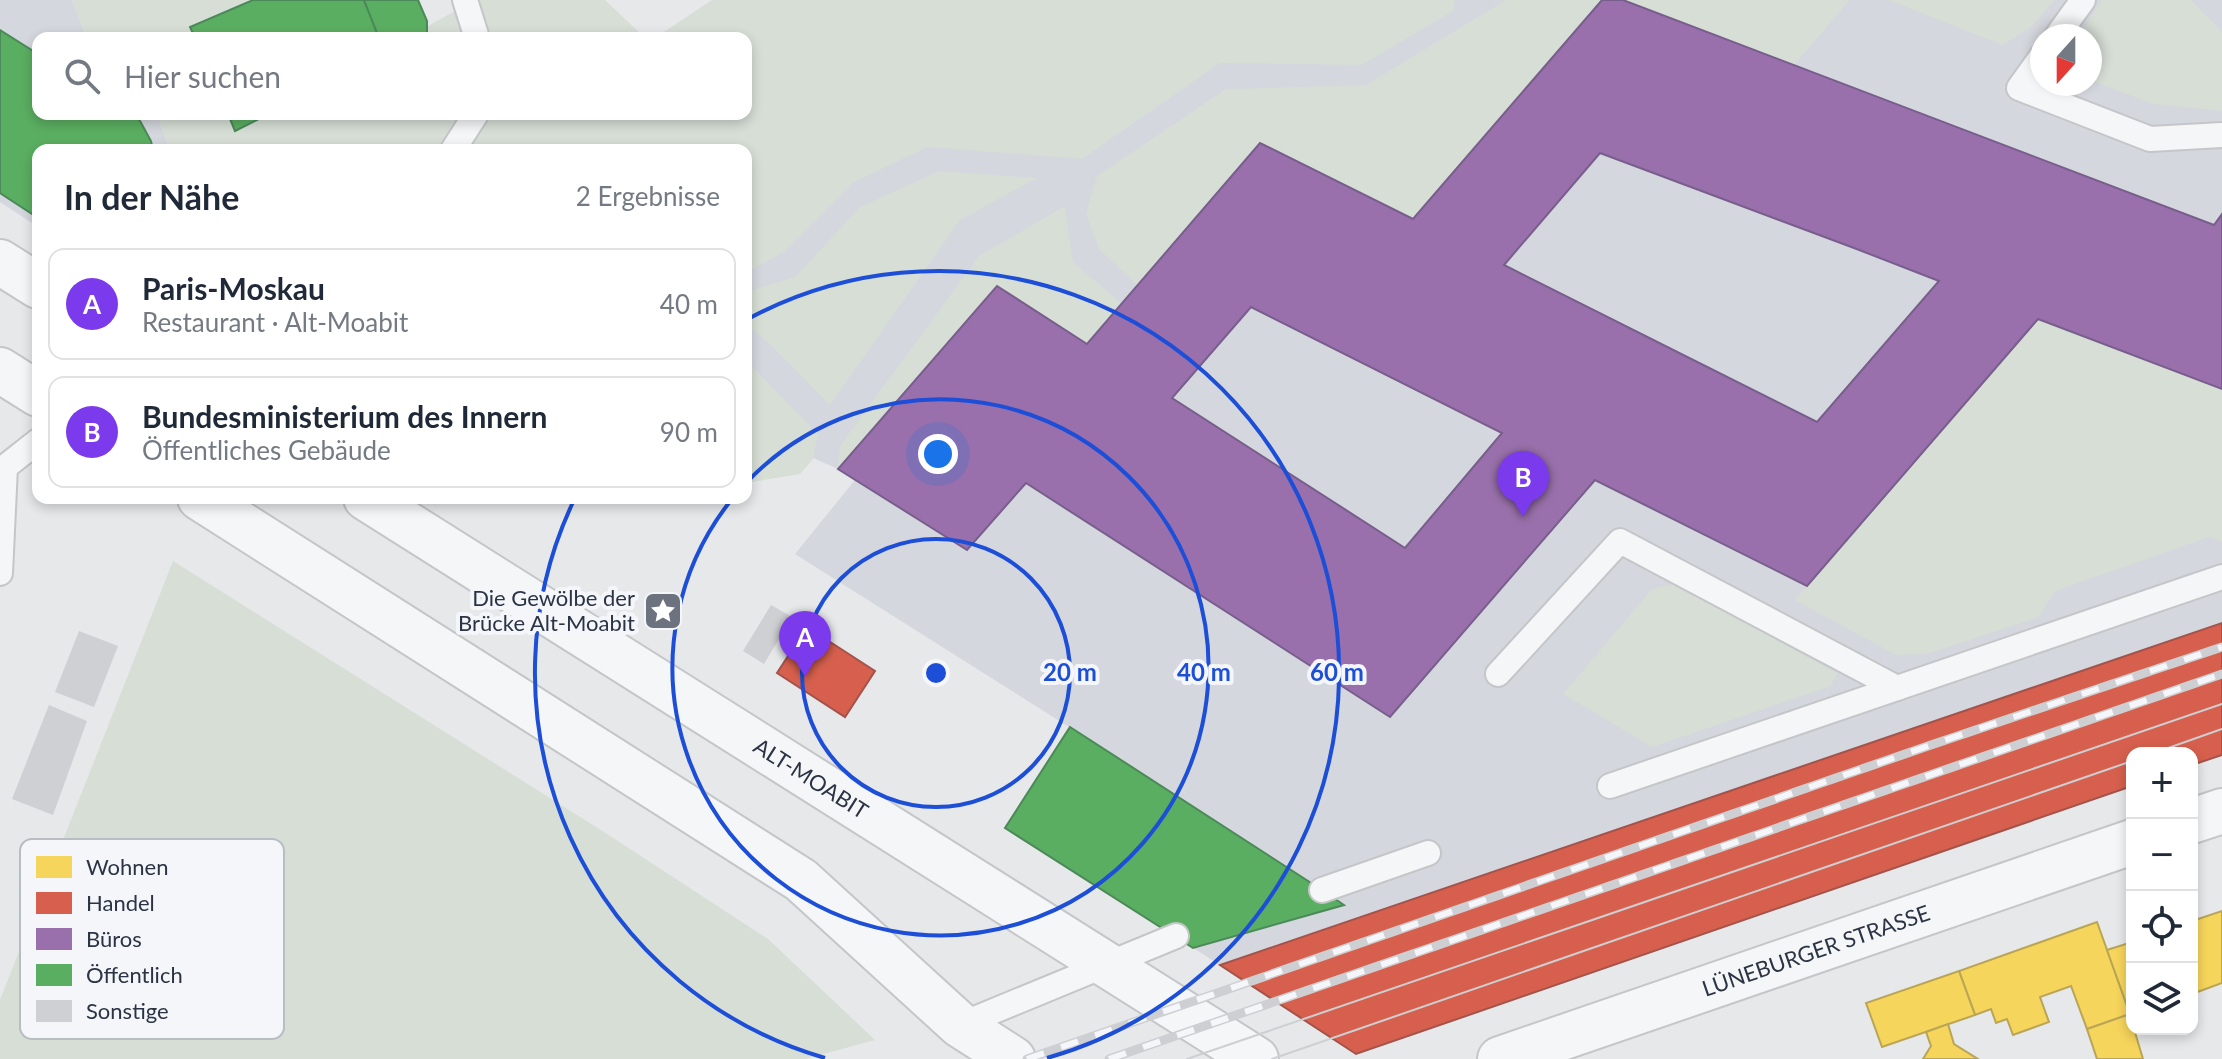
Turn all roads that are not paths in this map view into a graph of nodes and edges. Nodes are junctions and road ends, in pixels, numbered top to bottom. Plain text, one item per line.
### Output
1 (465, 0) edge
2 (2083, 0) edge
3 (2066, 24) edge
4 (475, 32) edge
5 (2030, 73) edge
6 (2030, 92) edge
7 (2040, 96) edge
8 (472, 120) edge
9 (2222, 135) edge
10 (457, 144) edge
11 (0, 262) edge
12 (32, 282) edge
13 (0, 370) edge
14 (32, 390) edge
15 (32, 446) edge
16 (209, 504) edge
17 (375, 504) edge
18 (0, 573) edge
19 (2222, 577) edge
20 (1498, 674) dead end
21 (1897, 688) junction
22 (1610, 786) dead end
23 (2222, 811) edge
24 (2198, 819) edge
25 (2126, 844) edge
26 (1428, 853) dead end
27 (1322, 890) dead end
28 (1176, 936) dead end
29 (1107, 964) junction
30 (960, 1025) junction
31 (1013, 1059) edge
32 (1256, 1059) edge
33 (1500, 1059) edge

1 - 4 lane
2 - 3 lane
5 - 6 lane
7 - 9 lane
8 - 10 lane
11 - 12 street
13 - 14 street
15 - 18 lane
16 - 30 street
17 - 29 street, ALT-MOABIT
19 - 21 lane
20 - 21 lane
21 - 22 lane
23 - 24 street
25 - 33 street, LÜNEBURGER STRASSE
26 - 27 lane
28 - 29 lane
29 - 30 lane
29 - 32 street, ALT-MOABIT
30 - 31 street

